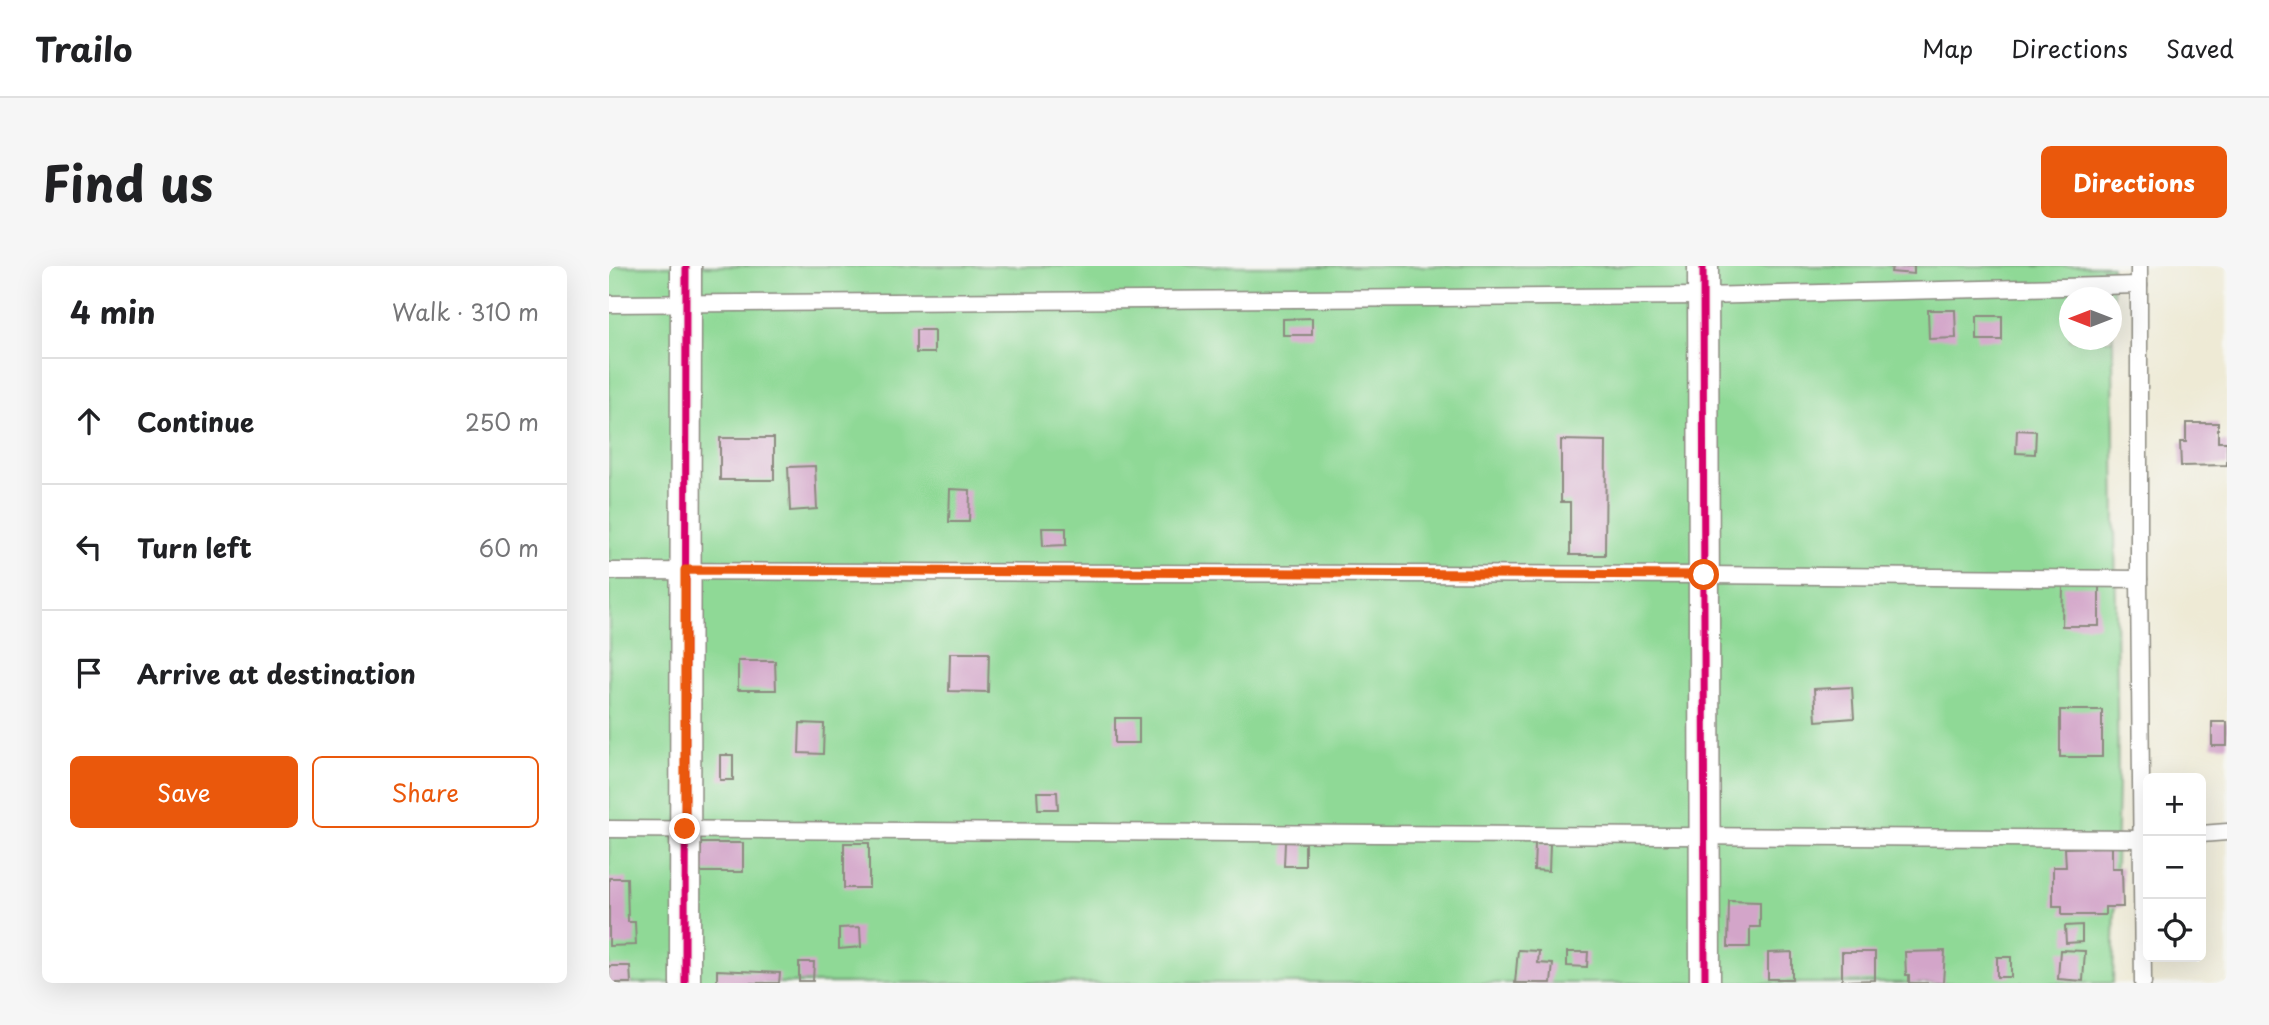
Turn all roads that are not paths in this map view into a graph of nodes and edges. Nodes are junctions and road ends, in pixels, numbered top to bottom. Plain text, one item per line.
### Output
1 (686, 266) edge
2 (1703, 266) edge
3 (2140, 266) edge
4 (2139, 285) junction
5 (1703, 296) junction
6 (685, 303) junction
7 (609, 304) edge
8 (685, 570) junction
9 (609, 571) edge
10 (1704, 575) junction
11 (2139, 579) junction
12 (609, 829) edge
13 (685, 829) junction
14 (2227, 832) edge
15 (2206, 834) edge
16 (2145, 836) edge
17 (1704, 838) junction
18 (2143, 839) edge
19 (2144, 899) edge
20 (685, 983) edge
21 (1705, 983) edge
22 (2143, 983) edge

1 - 6 street
2 - 5 street
3 - 4 lane
4 - 5 lane
4 - 11 lane
5 - 6 lane
5 - 10 street
6 - 7 lane
6 - 8 street
8 - 9 lane
8 - 10 lane
8 - 13 street
10 - 11 lane
10 - 17 street
11 - 16 lane
12 - 13 lane
13 - 17 lane
13 - 20 street
14 - 15 lane
17 - 18 lane
17 - 21 street
19 - 22 lane

